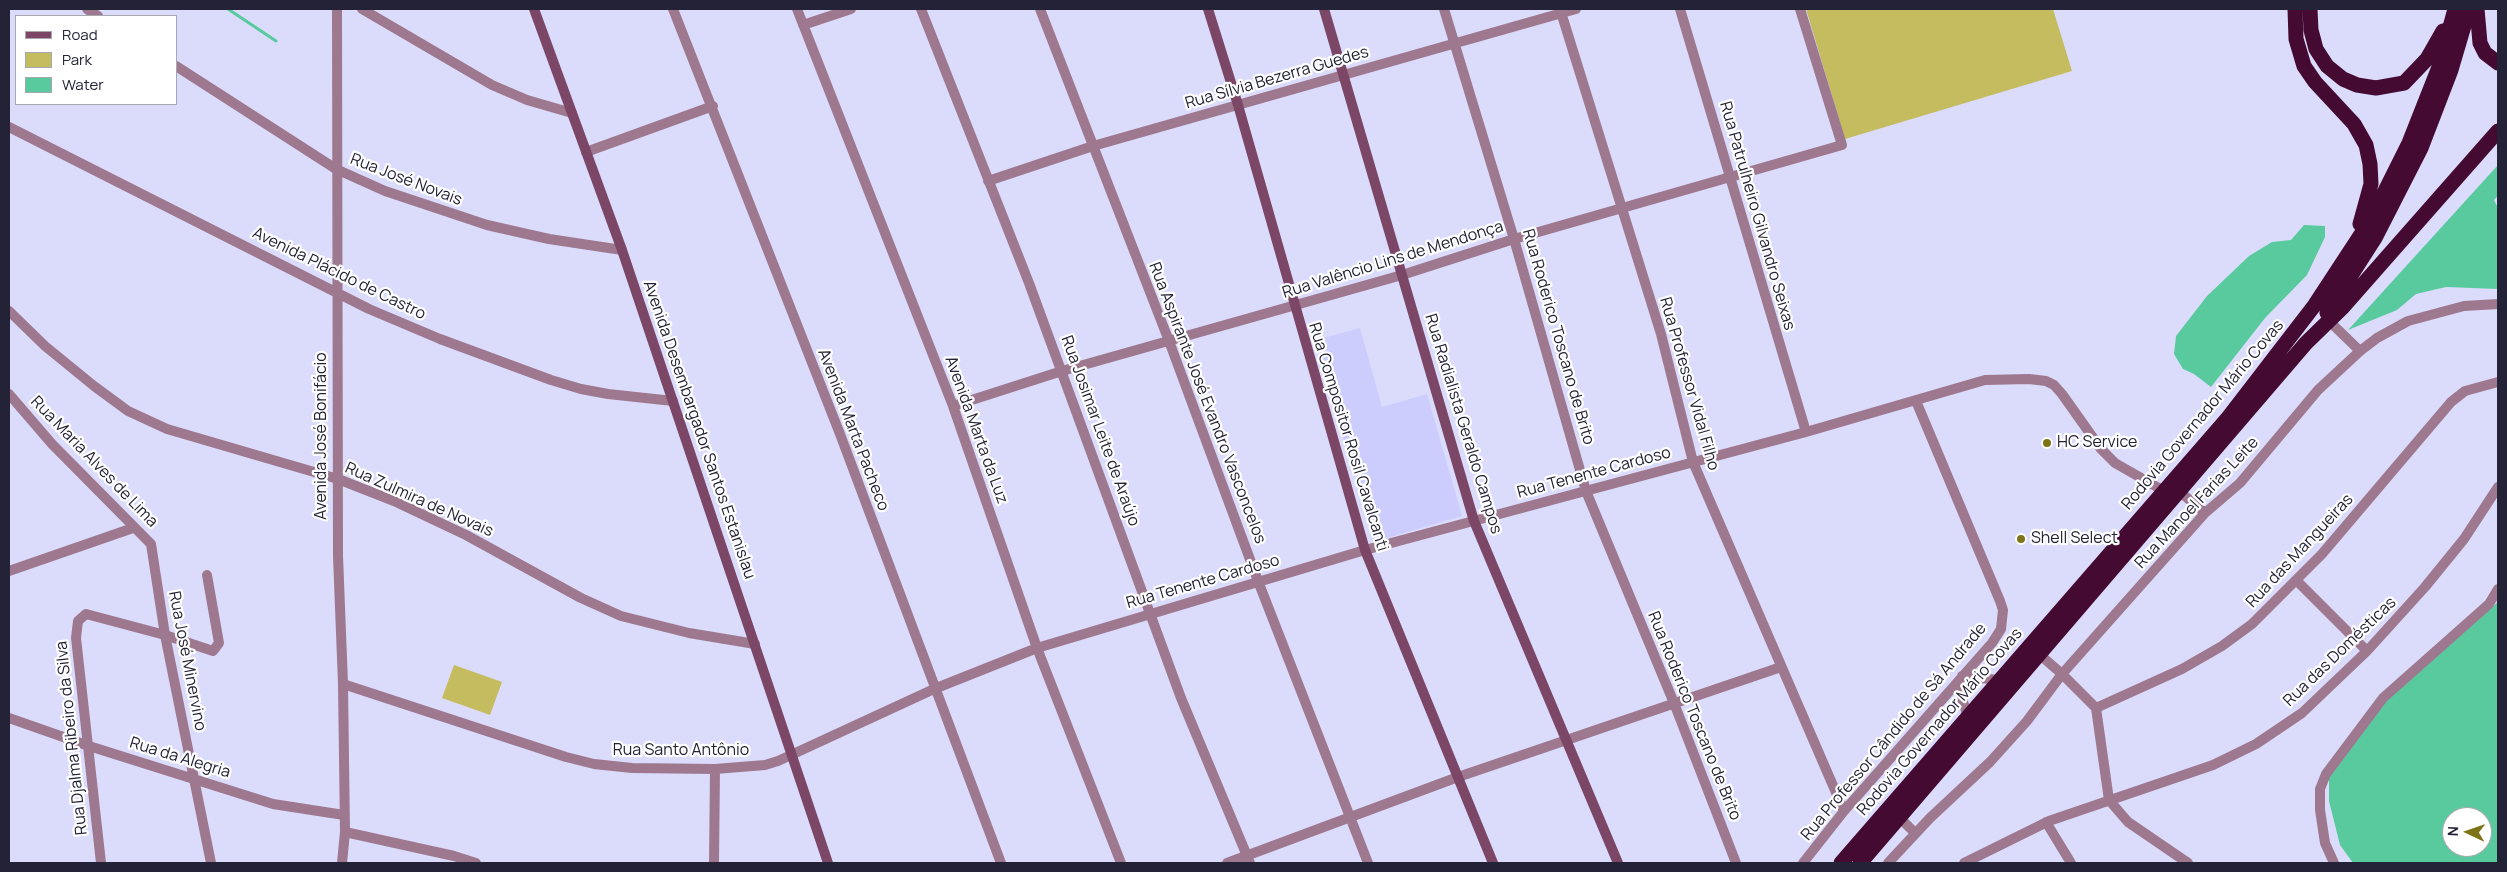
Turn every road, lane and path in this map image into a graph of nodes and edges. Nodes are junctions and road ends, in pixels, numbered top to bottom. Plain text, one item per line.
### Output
1 (337, 9) edge
2 (362, 9) edge
3 (534, 9) edge
4 (673, 9) edge
5 (797, 9) edge
6 (852, 9) edge
7 (921, 9) edge
8 (1040, 9) edge
9 (1208, 9) edge
10 (1324, 9) edge
11 (1444, 9) edge
12 (1576, 9) edge
13 (1680, 9) edge
14 (1800, 9) edge
15 (2295, 9) edge
16 (2310, 9) edge
17 (2477, 9) edge
18 (2459, 10) edge
19 (1561, 11) edge
20 (803, 25) junction
21 (1454, 43) junction
22 (2498, 63) edge
23 (178, 67) edge
24 (1344, 76) junction
25 (1238, 105) junction
26 (713, 106) junction
27 (572, 113) junction
28 (9, 127) edge
29 (2498, 132) edge
30 (1093, 146) junction
31 (586, 152) junction
32 (336, 169) junction
33 (1731, 178) junction
34 (988, 181) junction
35 (1622, 208) junction
36 (1514, 239) junction
37 (622, 250) junction
38 (2345, 260) junction
39 (1402, 275) junction
40 (336, 290) junction
41 (2496, 303) edge
42 (1293, 305) junction
43 (9, 311) edge
44 (2329, 321) junction
45 (1168, 341) junction
46 (2306, 343) junction
47 (2360, 351) junction
48 (1062, 371) junction
49 (2498, 382) edge
50 (9, 394) edge
51 (673, 401) junction
52 (1916, 401) junction
53 (953, 406) junction
54 (1806, 432) junction
55 (1693, 462) junction
56 (338, 478) junction
57 (2498, 486) edge
58 (1586, 491) junction
59 (2171, 491) junction
60 (2205, 513) junction
61 (1474, 520) junction
62 (133, 528) junction
63 (1365, 550) junction
64 (152, 553) joint
65 (9, 570) edge
66 (207, 576) dead end
67 (2296, 580) junction
68 (1258, 581) junction
69 (2498, 590) edge
70 (1150, 612) junction
71 (165, 635) junction
72 (755, 644) junction
73 (1037, 648) junction
74 (2367, 651) junction
75 (2039, 654) junction
76 (1781, 667) junction
77 (2062, 674) junction
78 (1960, 680) junction
79 (1999, 680) junction
80 (344, 684) junction
81 (934, 688) junction
82 (1674, 703) junction
83 (2096, 708) junction
84 (1968, 717) junction
85 (9, 718) edge
86 (1566, 742) junction
87 (90, 746) junction
88 (791, 754) junction
89 (715, 769) junction
90 (1458, 777) junction
91 (194, 778) junction
92 (2110, 800) junction
93 (1844, 811) junction
94 (344, 815) junction
95 (1899, 817) junction
96 (1349, 819) junction
97 (2046, 822) junction
98 (345, 832) junction
99 (1915, 833) junction
100 (1249, 860) edge
101 (101, 863) edge
102 (211, 863) edge
103 (342, 863) edge
104 (476, 863) edge
105 (714, 863) edge
106 (828, 863) edge
107 (1001, 863) edge
108 (1121, 863) edge
109 (1228, 863) edge
110 (1368, 863) edge
111 (1493, 863) edge
112 (1618, 863) edge
113 (1736, 863) edge
114 (1803, 863) edge
115 (1841, 863) edge
116 (1860, 863) edge
117 (1888, 863) edge
118 (1964, 863) edge
119 (2071, 863) edge
120 (2188, 863) edge
121 (2334, 863) edge

1 - 32 street, Avenida José Bonifácio
2 - 27 street
3 - 27 street, Avenida Desembargador Santos Estanislau
4 - 26 street, Avenida Marta Pacheco
5 - 20 street, Avenida Marta da Luz
6 - 20 street
7 - 34 street, Rua Josimar Leite de Araújo
8 - 30 street, Rua Aspirante José Evandro Vasconcelos
9 - 25 street, Rua Compositor Rosil Cavalcanti
10 - 24 street, Rua Radialista Geraldo Campos
11 - 21 street, Rua Roderico Toscano de Brito
12 - 19 street, Rua Sílvia Bezerra Guedes
13 - 33 street, Rua Patrulheiro Gilvandro Seixas
14 - 33 street, Rua Valêncio Lins de Mendonça
15 - 38 highway
16 - 18 highway
17 - 22 highway
18 - 38 highway, Rodovia Governador Mário Covas
18 - 46 highway
19 - 21 street, Rua Sílvia Bezerra Guedes
19 - 35 street, Rua Professor Vidal Filho
20 - 53 street, Avenida Marta da Luz
21 - 24 street, Rua Sílvia Bezerra Guedes
21 - 36 street, Rua Roderico Toscano de Brito
23 - 32 street, Rua José Novais
24 - 25 street, Rua Sílvia Bezerra Guedes
24 - 39 street, Rua Radialista Geraldo Campos
25 - 30 street, Rua Sílvia Bezerra Guedes
25 - 42 street, Rua Compositor Rosil Cavalcanti
26 - 31 street
26 - 81 street, Avenida Marta Pacheco
27 - 31 street, Avenida Desembargador Santos Estanislau
28 - 40 street, Avenida Plácido de Castro
29 - 44 highway
30 - 34 street, Rua Sílvia Bezerra Guedes
30 - 45 street, Rua Aspirante José Evandro Vasconcelos
31 - 37 street, Avenida Desembargador Santos Estanislau
32 - 37 street, Rua José Novais
32 - 40 street, Avenida José Bonifácio
33 - 35 street, Rua Valêncio Lins de Mendonça
33 - 54 street, Rua Patrulheiro Gilvandro Seixas
34 - 48 street, Rua Josimar Leite de Araújo
35 - 36 street, Rua Valêncio Lins de Mendonça
35 - 55 street, Rua Professor Vidal Filho
36 - 39 street, Rua Valêncio Lins de Mendonça
36 - 58 street, Rua Roderico Toscano de Brito
37 - 51 street, Avenida Desembargador Santos Estanislau
38 - 59 highway, Rodovia Governador Mário Covas
39 - 42 street, Rua Valêncio Lins de Mendonça
39 - 61 street, Rua Radialista Geraldo Campos
40 - 51 street, Avenida Plácido de Castro
40 - 56 street, Avenida José Bonifácio
41 - 47 street, Rua Manoel Farias Leite
42 - 45 street, Rua Valêncio Lins de Mendonça
42 - 63 street, Rua Compositor Rosil Cavalcanti
43 - 56 street, Rua Zulmira de Novais
44 - 46 highway
44 - 47 street
45 - 48 street, Rua Valêncio Lins de Mendonça
45 - 68 street, Rua Aspirante José Evandro Vasconcelos
46 - 59 highway, Rodovia Governador Mário Covas
47 - 60 street, Rua Manoel Farias Leite
48 - 53 street, Rua Valêncio Lins de Mendonça
48 - 70 street, Rua Josimar Leite de Araújo
49 - 67 street, Rua das Mangueiras
50 - 62 street, Rua Maria Alves de Lima
51 - 72 street, Avenida Desembargador Santos Estanislau
52 - 54 street, Rua Tenente Cardoso
52 - 59 street, Rua Tenente Cardoso
52 - 78 street, Rua Professor Cândido de Sá Andrade
53 - 73 street, Avenida Marta da Luz
54 - 55 street, Rua Tenente Cardoso
55 - 58 street, Rua Tenente Cardoso
55 - 76 street, Rua Professor Vidal Filho
56 - 72 street, Rua Zulmira de Novais
56 - 80 street, Avenida José Bonifácio
57 - 74 street, Rua das Domésticas
58 - 61 street, Rua Tenente Cardoso
58 - 82 street, Rua Roderico Toscano de Brito
59 - 60 street
59 - 75 highway, Rodovia Governador Mário Covas
59 - 79 highway, Rodovia Governador Mário Covas
60 - 77 street, Rua Manoel Farias Leite
61 - 63 street, Rua Tenente Cardoso
61 - 86 street, Rua Radialista Geraldo Campos
62 - 64 street, Rua Maria Alves de Lima
62 - 65 street
63 - 68 street, Rua Tenente Cardoso
63 - 90 street, Rua Compositor Rosil Cavalcanti
64 - 71 street, Rua José Minervino
66 - 71 street
67 - 74 street
67 - 83 street, Rua das Mangueiras
68 - 70 street, Rua Tenente Cardoso
68 - 96 street, Rua Aspirante José Evandro Vasconcelos
69 - 121 street
70 - 73 street, Rua Tenente Cardoso
70 - 100 street, Rua Josimar Leite de Araújo
71 - 87 street, Rua Djalma Ribeiro da Silva
71 - 91 street, Rua José Minervino
72 - 88 street, Avenida Desembargador Santos Estanislau
73 - 81 street, Rua Santo Antônio
73 - 108 street, Avenida Marta da Luz
74 - 92 street, Rua das Domésticas
75 - 77 street
75 - 95 highway, Rodovia Governador Mário Covas
76 - 82 street
76 - 93 street, Rua Professor Vidal Filho
77 - 83 street
77 - 99 street, Rua Manoel Farias Leite
78 - 79 street
78 - 84 street
78 - 93 street, Rua Professor Cândido de Sá Andrade
79 - 84 highway, Rodovia Governador Mário Covas
80 - 89 street, Rua Santo Antônio
80 - 94 street, Avenida José Bonifácio
81 - 88 street, Rua Santo Antônio
81 - 107 street, Avenida Marta Pacheco
82 - 86 street
82 - 113 street, Rua Roderico Toscano de Brito
83 - 92 street
84 - 115 highway, Rodovia Governador Mário Covas
85 - 87 street, Rua da Alegria
86 - 90 street
86 - 112 street, Rua Radialista Geraldo Campos
87 - 91 street, Rua da Alegria
87 - 101 street, Rua Djalma Ribeiro da Silva
88 - 89 street, Rua Santo Antônio
88 - 106 street, Avenida Desembargador Santos Estanislau
89 - 105 street
90 - 96 street
90 - 111 street, Rua Compositor Rosil Cavalcanti
91 - 94 street, Rua da Alegria
91 - 102 street, Rua José Minervino
92 - 97 street, Rua das Domésticas
92 - 120 street
93 - 114 street, Rua Professor Cândido de Sá Andrade
94 - 98 street, Avenida José Bonifácio
95 - 99 street
95 - 116 highway, Rodovia Governador Mário Covas
96 - 100 street
96 - 110 street, Rua Aspirante José Evandro Vasconcelos
97 - 118 street, Rua das Domésticas
97 - 119 street
98 - 103 street, Avenida José Bonifácio
98 - 104 street
99 - 117 street, Rua Manoel Farias Leite
100 - 109 street

